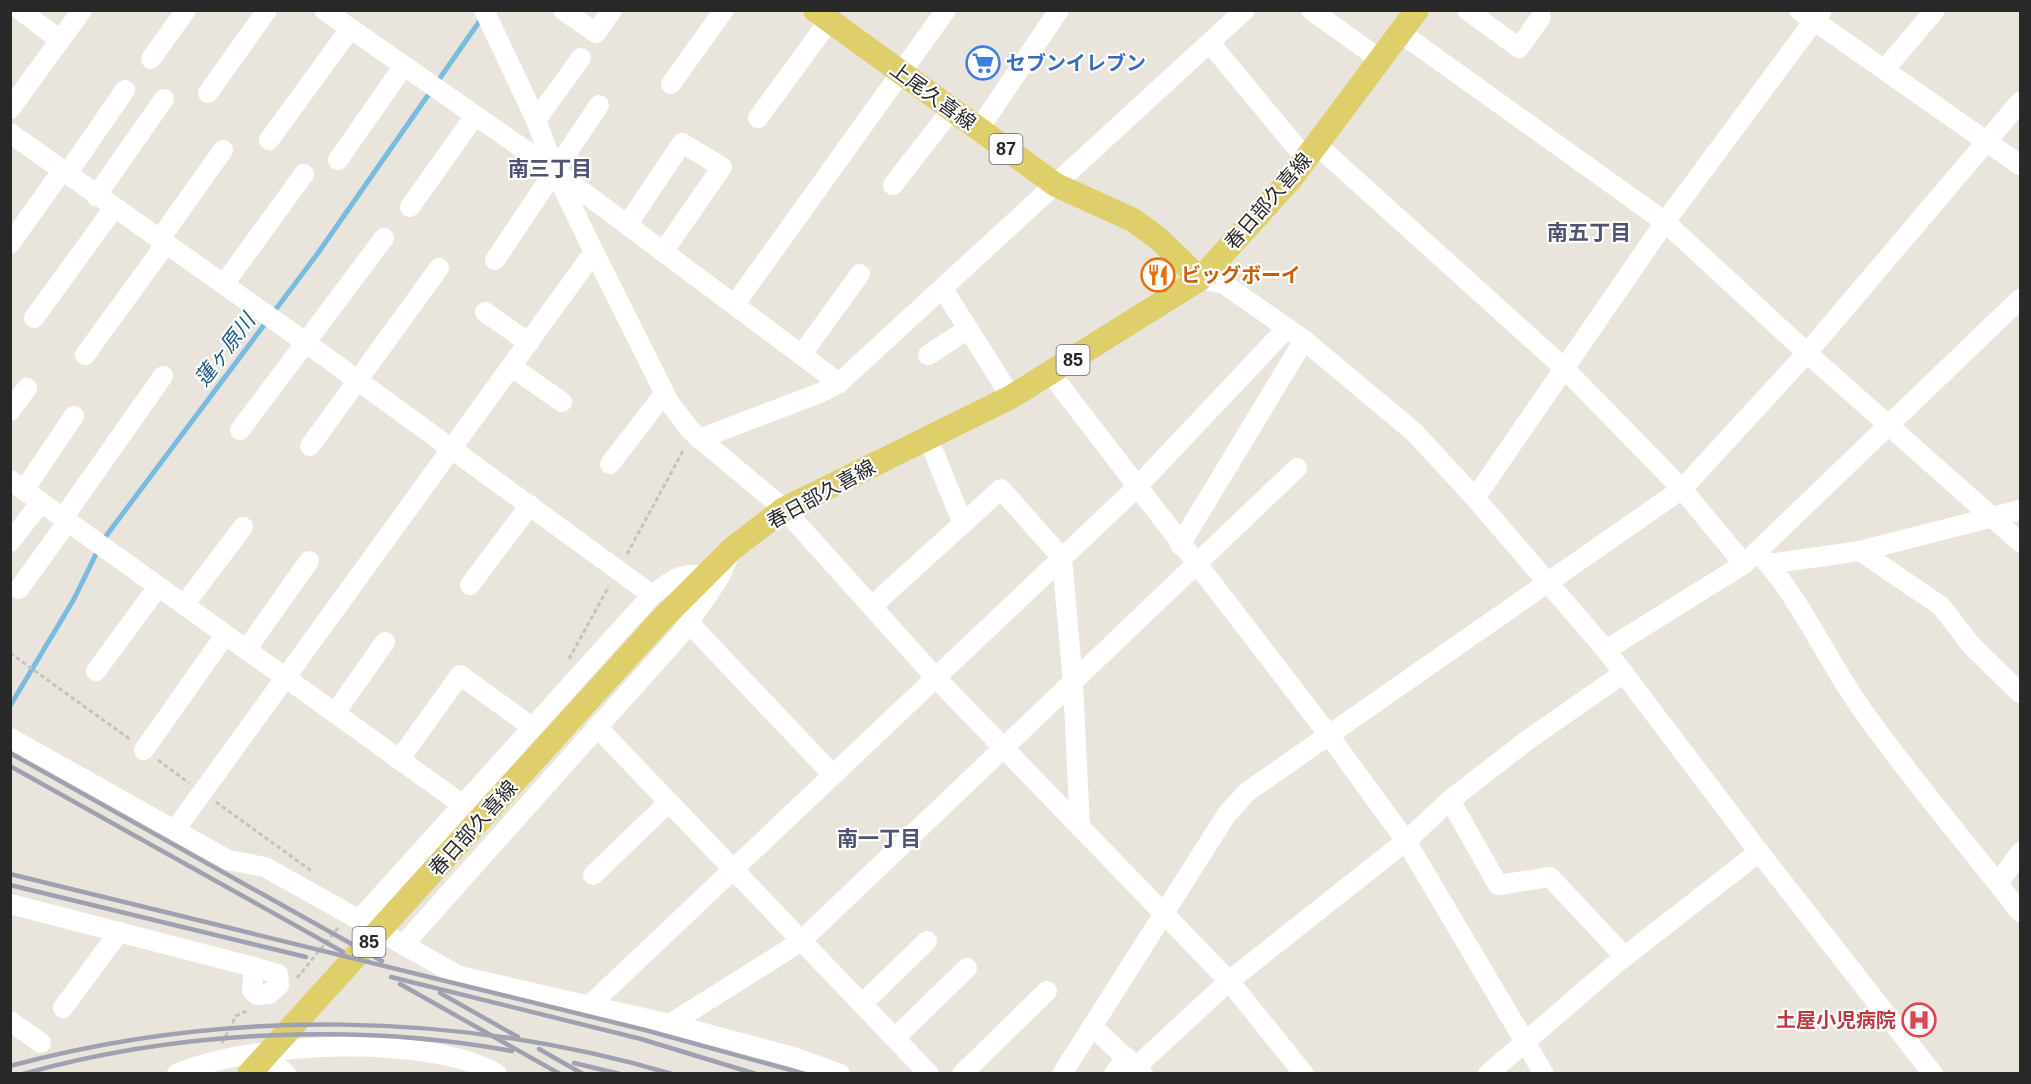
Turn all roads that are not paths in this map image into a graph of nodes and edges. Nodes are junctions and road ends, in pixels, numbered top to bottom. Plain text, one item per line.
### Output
1 (20, 10) edge
2 (82, 10) edge
3 (186, 10) edge
4 (267, 10) edge
5 (324, 10) edge
6 (484, 10) edge
7 (564, 10) edge
8 (612, 10) edge
9 (724, 10) edge
10 (946, 10) edge
11 (1059, 10) edge
12 (1245, 10) edge
13 (1417, 10) edge
14 (1467, 10) edge
15 (1935, 10) edge
16 (1317, 12) edge
17 (1812, 14) edge
18 (822, 16) edge
19 (1541, 17) dead end
20 (350, 29) junction
21 (1401, 33) junction
22 (60, 40) junction
23 (1210, 43) junction
24 (580, 58) dead end
25 (151, 59) dead end
26 (1382, 60) junction
27 (403, 67) junction
28 (1885, 69) junction
29 (901, 73) junction
30 (671, 84) dead end
31 (125, 90) dead end
32 (208, 93) dead end
33 (164, 99) dead end
34 (2020, 102) edge
35 (599, 105) dead end
36 (10, 109) edge
37 (952, 110) junction
38 (474, 117) junction
39 (758, 118) dead end
40 (536, 120) junction
41 (979, 129) junction
42 (10, 133) edge
43 (269, 140) dead end
44 (1986, 142) junction
45 (222, 150) dead end
46 (1311, 152) junction
47 (338, 160) dead end
48 (2020, 165) edge
49 (555, 171) junction
50 (64, 173) junction
51 (304, 174) dead end
52 (893, 185) dead end
53 (1056, 185) junction
54 (96, 196) junction
55 (410, 207) dead end
56 (114, 208) junction
57 (1665, 222) junction
58 (627, 225) junction
59 (384, 238) dead end
60 (162, 242) junction
61 (10, 244) edge
62 (594, 252) junction
63 (663, 252) junction
64 (495, 260) dead end
65 (439, 268) dead end
66 (860, 274) dead end
67 (1200, 279) junction
68 (224, 284) junction
69 (942, 289) junction
70 (2020, 299) edge
71 (735, 303) junction
72 (486, 312) dead end
73 (34, 318) dead end
74 (1287, 328) junction
75 (968, 329) junction
76 (1304, 340) junction
77 (305, 342) junction
78 (529, 343) junction
79 (1807, 353) junction
80 (802, 354) junction
81 (85, 355) dead end
82 (928, 355) dead end
83 (512, 367) junction
84 (1564, 368) junction
85 (1051, 374) junction
86 (163, 376) dead end
87 (357, 380) junction
88 (839, 382) junction
89 (27, 388) dead end
90 (664, 394) junction
91 (1011, 397) junction
92 (562, 402) dead end
93 (10, 411) edge
94 (74, 416) dead end
95 (1889, 423) junction
96 (240, 430) dead end
97 (928, 438) junction
98 (699, 439) junction
99 (310, 446) dead end
100 (453, 450) junction
101 (610, 464) dead end
102 (1297, 468) dead end
103 (17, 485) edge
104 (1136, 488) junction
105 (1682, 489) junction
106 (1475, 498) junction
107 (41, 502) junction
108 (530, 505) junction
109 (784, 509) junction
110 (2020, 510) edge
111 (1994, 518) junction
112 (65, 519) junction
113 (963, 524) junction
114 (243, 527) dead end
115 (10, 542) edge
116 (2020, 542) edge
117 (1180, 545) junction
118 (733, 548) junction
119 (1860, 551) junction
120 (1062, 558) junction
121 (1757, 560) junction
122 (309, 561) dead end
123 (1197, 566) junction
124 (703, 576) junction
125 (1548, 582) junction
126 (470, 585) dead end
127 (158, 586) junction
128 (20, 589) dead end
129 (652, 595) junction
130 (183, 605) junction
131 (872, 606) junction
132 (689, 623) junction
133 (225, 635) junction
134 (385, 642) dead end
135 (246, 650) junction
136 (1606, 650) junction
137 (96, 671) dead end
138 (1624, 673) junction
139 (285, 678) junction
140 (936, 678) junction
141 (1073, 683) junction
142 (2020, 693) edge
143 (334, 713) junction
144 (532, 727) junction
145 (597, 727) junction
146 (1328, 734) junction
147 (10, 738) edge
148 (1004, 749) junction
149 (144, 750) dead end
150 (399, 760) junction
151 (833, 775) junction
152 (1450, 800) junction
153 (669, 802) junction
154 (463, 805) junction
155 (1080, 827) junction
156 (175, 830) junction
157 (1406, 841) junction
158 (1759, 852) junction
159 (2020, 853) edge
160 (732, 870) junction
161 (593, 875) dead end
162 (1998, 883) junction
163 (10, 904) edge
164 (2020, 912) edge
165 (1166, 914) junction
166 (359, 920) junction
167 (119, 932) junction
168 (927, 941) dead end
169 (801, 942) junction
170 (404, 944) junction
171 (1625, 957) junction
172 (254, 967) dead end
173 (967, 968) dead end
174 (1229, 981) junction
175 (1047, 991) dead end
176 (862, 1004) junction
177 (590, 1005) junction
178 (63, 1008) dead end
179 (10, 1021) edge
180 (670, 1024) junction
181 (1093, 1027) junction
182 (895, 1038) junction
183 (1524, 1042) junction
184 (40, 1043) dead end
185 (272, 1051) junction
186 (222, 1065) edge
187 (1135, 1065) edge
188 (285, 1073) edge
189 (177, 1074) edge
190 (249, 1074) edge
191 (497, 1074) edge
192 (840, 1074) edge
193 (929, 1074) edge
194 (962, 1074) edge
195 (1062, 1074) edge
196 (1114, 1074) edge
197 (1304, 1074) edge
198 (1488, 1074) edge
199 (1544, 1074) edge
200 (1933, 1074) edge

1 - 22 street
2 - 22 street
3 - 25 street
4 - 32 street
5 - 20 street
6 - 40 street
7 - 8 street
9 - 30 street
10 - 29 street
11 - 41 street
12 - 23 street
13 - 21 main road, 春日部久喜線 / 85
14 - 19 street
15 - 28 street
16 - 26 street
17 - 28 street
17 - 57 street
18 - 29 main road, 上尾久喜線 / 87
18 - 39 street
20 - 27 street
20 - 43 street
21 - 26 main road, 春日部久喜線 / 85
21 - 57 street
22 - 36 street
23 - 46 street
23 - 53 street
24 - 40 street
26 - 46 main road, 春日部久喜線 / 85
27 - 38 street
27 - 47 street
28 - 44 street
29 - 37 main road, 上尾久喜線 / 87
29 - 71 street
31 - 50 street
33 - 54 street
34 - 44 street
35 - 49 street
37 - 41 main road, 上尾久喜線 / 87
37 - 52 street
38 - 49 street
38 - 55 street
40 - 49 street
41 - 53 main road, 上尾久喜線 / 87
42 - 50 street
44 - 48 street
44 - 79 street
45 - 60 street
46 - 67 main road, 春日部久喜線 / 85
46 - 84 street
49 - 58 street
49 - 62 street
49 - 64 street
50 - 54 street
50 - 61 street
51 - 68 street
53 - 67 main road, 上尾久喜線 / 87
53 - 69 street
54 - 56 street
56 - 60 street
56 - 73 street
57 - 79 street
57 - 84 street
58 - 63 street
58 - 63 street
59 - 77 street
60 - 68 street
60 - 81 street
62 - 78 street
62 - 90 street
63 - 71 street
65 - 87 street
66 - 80 street
67 - 74 street
67 - 85 main road, 春日部久喜線 / 85
68 - 77 street
69 - 75 street
69 - 88 street
70 - 95 street
71 - 80 street
72 - 78 street
74 - 76 street
74 - 104 street
75 - 82 street
75 - 91 street
76 - 106 street
76 - 117 street
77 - 87 street
77 - 96 street
78 - 83 street
79 - 95 street
79 - 105 street
80 - 88 street
83 - 92 street
83 - 100 street
84 - 105 street
84 - 106 street
85 - 91 main road, 春日部久喜線 / 85
85 - 104 street
86 - 112 street
87 - 99 street
87 - 100 street
88 - 98 street
89 - 93 street
90 - 98 street
90 - 101 street
91 - 97 main road, 春日部久喜線 / 85
94 - 103 street
95 - 111 street
95 - 121 street
97 - 109 main road, 春日部久喜線 / 85
97 - 113 street
98 - 109 street
100 - 108 street
100 - 139 street
102 - 123 street
103 - 107 street
104 - 117 street
104 - 120 street
105 - 121 street
105 - 125 street
106 - 125 street
107 - 112 street
107 - 115 street
108 - 126 street
108 - 129 street
109 - 118 main road, 春日部久喜線 / 85
109 - 131 street
110 - 111 street
111 - 116 street
111 - 119 street
112 - 127 street
112 - 128 street
113 - 120 street
113 - 131 street
114 - 130 street
117 - 123 street
118 - 124 main road, 春日部久喜線 / 85
118 - 132 street
119 - 121 street
119 - 142 street
120 - 140 street
120 - 141 street
121 - 136 street
121 - 162 street
122 - 135 street
123 - 141 street
123 - 146 street
124 - 129 street
124 - 190 main road, 春日部久喜線 / 85
125 - 136 street
125 - 146 street
127 - 130 street
127 - 137 street
129 - 144 street
130 - 133 street
131 - 140 street
132 - 145 street
132 - 151 street
133 - 135 street
133 - 149 street
134 - 143 street
135 - 139 street
136 - 138 street
138 - 152 street
138 - 158 street
139 - 143 street
139 - 156 street
140 - 148 street
140 - 151 street
141 - 148 street
141 - 155 street
143 - 150 street
144 - 150 street
144 - 154 street
145 - 153 street
145 - 170 street
146 - 157 street
146 - 165 street
147 - 156 street
148 - 155 street
148 - 169 street
150 - 154 street
151 - 160 street
152 - 157 street
152 - 171 street
153 - 160 street
153 - 161 street
154 - 166 street
155 - 165 street
156 - 166 street
157 - 174 street
157 - 183 street
158 - 171 street
158 - 200 street
159 - 162 street
160 - 169 street
160 - 177 street
162 - 164 street
163 - 167 street
165 - 174 street
165 - 181 street
166 - 170 street
167 - 172 street
167 - 178 street
168 - 176 street
169 - 176 street
169 - 180 street
170 - 177 street
171 - 183 street
173 - 182 street
174 - 187 street
174 - 197 street
175 - 194 street
176 - 182 street
177 - 180 street
179 - 184 street
180 - 192 street
181 - 187 street
181 - 195 street
182 - 193 street
183 - 198 street
183 - 199 street
185 - 186 street
185 - 188 street
185 - 191 street
186 - 189 street
187 - 196 street

